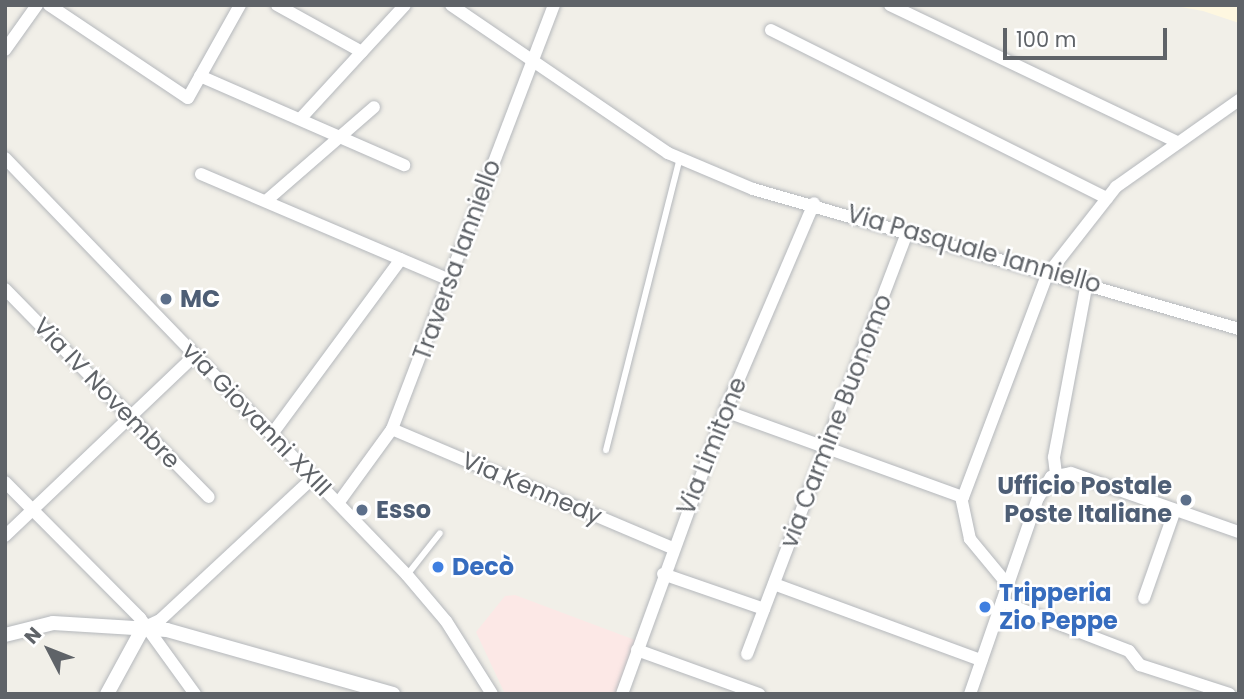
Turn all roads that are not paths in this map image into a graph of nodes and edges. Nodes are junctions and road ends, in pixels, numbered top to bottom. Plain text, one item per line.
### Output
1 (37, 5) edge
2 (49, 5) edge
3 (240, 5) edge
4 (277, 5) edge
5 (405, 5) edge
6 (451, 5) edge
7 (554, 5) edge
8 (890, 5) edge
9 (771, 30) dead end
10 (5, 50) edge
11 (362, 52) junction
12 (530, 62) junction
13 (201, 76) junction
14 (1239, 100) edge
15 (374, 107) dead end
16 (302, 117) junction
17 (341, 135) junction
18 (1175, 141) junction
19 (5, 158) edge
20 (680, 158) junction
21 (404, 165) dead end
22 (201, 174) dead end
23 (1107, 198) junction
24 (266, 201) junction
25 (814, 203) junction
26 (907, 232) junction
27 (401, 259) junction
28 (1047, 275) junction
29 (450, 280) junction
30 (1087, 282) junction
31 (7, 295) edge
32 (1239, 328) edge
33 (195, 355) junction
34 (725, 411) junction
35 (130, 417) junction
36 (392, 429) junction
37 (272, 434) junction
38 (827, 447) junction
39 (606, 450) dead end
40 (1056, 474) junction
41 (314, 477) junction
42 (5, 482) edge
43 (963, 496) junction
44 (209, 497) dead end
45 (339, 502) junction
46 (33, 510) junction
47 (1175, 510) junction
48 (1239, 532) edge
49 (440, 533) dead end
50 (5, 536) edge
51 (672, 548) junction
52 (663, 574) junction
53 (407, 575) junction
54 (774, 584) junction
55 (1008, 585) junction
56 (1144, 598) dead end
57 (1002, 602) junction
58 (764, 609) junction
59 (143, 628) junction
60 (5, 635) edge
61 (637, 650) junction
62 (747, 654) dead end
63 (981, 660) junction
64 (107, 694) edge
65 (195, 694) edge
66 (393, 694) edge
67 (492, 694) edge
68 (622, 694) edge
69 (759, 694) edge
70 (970, 694) edge
71 (1229, 694) edge

1 - 10 street
2 - 13 street
3 - 13 street
4 - 11 street
5 - 11 street
6 - 12 street, Via Pasquale Ianniello
7 - 12 street, Traversa Ianniello
8 - 18 street
9 - 23 street
11 - 16 street
12 - 20 street, Via Pasquale Ianniello
12 - 29 street, Traversa Ianniello
13 - 16 street
14 - 18 street
15 - 17 street
16 - 17 street
17 - 21 street
17 - 24 street
18 - 23 street
19 - 33 street, via Giovanni XXIII
20 - 25 street, Via Pasquale Ianniello
20 - 39 lane
22 - 24 street
23 - 28 street
24 - 27 street
25 - 26 street, Via Pasquale Ianniello
25 - 34 street, Via Limitone
26 - 28 street, Via Pasquale Ianniello
26 - 38 street, via Carmine Buonomo
27 - 29 street
27 - 37 street
28 - 30 street, Via Pasquale Ianniello
28 - 43 street
29 - 36 street, Traversa Ianniello
30 - 32 street, Via Pasquale Ianniello
30 - 40 street
31 - 35 street, Via IV Novembre
33 - 35 street
33 - 37 street, via Giovanni XXIII
34 - 38 street
34 - 51 street, Via Limitone
35 - 44 street, Via IV Novembre
35 - 46 street
36 - 45 street, Traversa Ianniello
36 - 51 street, Via Kennedy
37 - 41 street, via Giovanni XXIII
38 - 43 street
38 - 54 street, via Carmine Buonomo
40 - 47 street
40 - 55 street
41 - 45 street, via Giovanni XXIII
41 - 59 street
42 - 46 street
43 - 55 street
45 - 53 street, via Giovanni XXIII
46 - 50 street
46 - 59 street
47 - 48 street
47 - 56 street
49 - 53 lane
51 - 52 street, Via Limitone
52 - 58 street
52 - 61 street, Via Limitone
53 - 67 street, via Giovanni XXIII
54 - 58 street, via Carmine Buonomo
54 - 63 street
55 - 57 street
57 - 63 street
57 - 71 street
58 - 62 street, via Carmine Buonomo
59 - 60 street
59 - 64 street
59 - 65 street
59 - 66 street
61 - 68 street, Via Limitone
61 - 69 street
63 - 70 street

